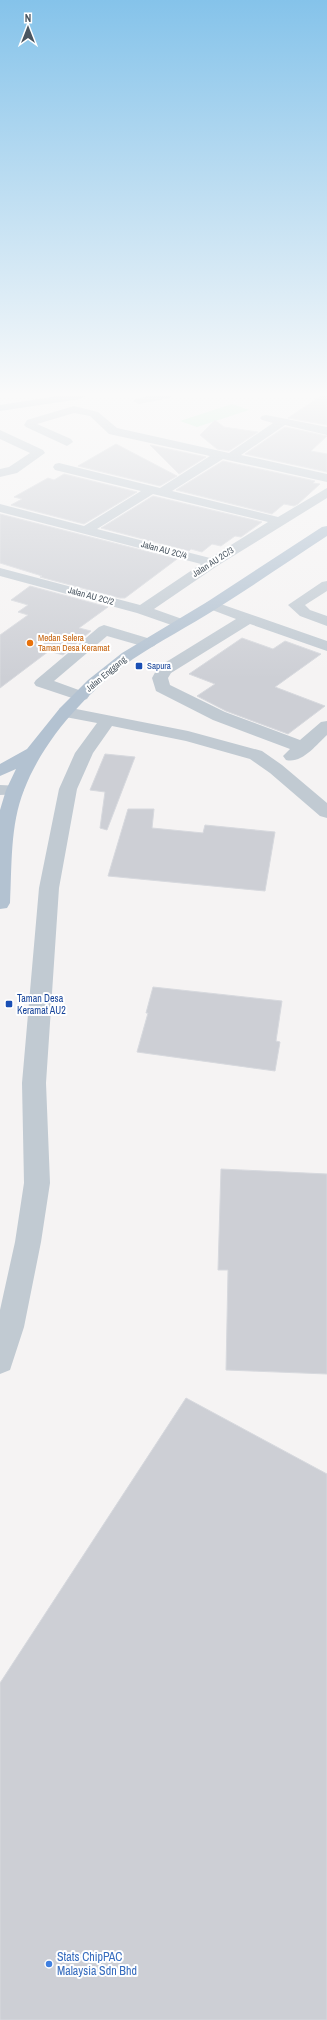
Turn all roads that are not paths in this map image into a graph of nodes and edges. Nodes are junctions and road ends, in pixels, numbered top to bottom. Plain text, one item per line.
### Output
1 (153, 490) edge
2 (156, 491) junction
3 (327, 492) edge
4 (3, 511) edge
5 (279, 520) junction
6 (86, 530) junction
7 (327, 530) edge
8 (212, 563) junction
9 (0, 572) edge
10 (327, 585) edge
11 (212, 605) junction
12 (142, 610) junction
13 (248, 618) junction
14 (327, 621) edge
15 (180, 623) junction
16 (149, 643) junction
17 (327, 646) edge
18 (81, 696) junction
19 (66, 712) junction
20 (108, 720) junction
21 (327, 726) edge
22 (302, 747) junction
23 (33, 752) junction
24 (276, 769) junction
25 (0, 770) edge
26 (7, 796) edge
27 (327, 812) edge
28 (2, 857) edge
29 (0, 904) edge
30 (0, 1361) edge

1 - 2 street
2 - 5 street
2 - 6 street
3 - 5 street, Jalan AU 2C/3
4 - 6 street, Jalan AU 2C/4
5 - 8 street, Jalan AU 2C/3
6 - 8 street, Jalan AU 2C/4
7 - 11 main road, Jalan Enggang
8 - 12 street, Jalan AU 2C/3
9 - 12 street, Jalan AU 2C/2
10 - 14 street
11 - 13 street
11 - 15 main road, Jalan Enggang
12 - 15 street, Jalan AU 2C/2
13 - 17 street
13 - 22 street
15 - 16 main road, Jalan Enggang
16 - 18 main road, Jalan Enggang
16 - 18 street
18 - 19 main road, Jalan Enggang
19 - 20 street
19 - 23 main road, Jalan Enggang
20 - 24 street
20 - 30 street
21 - 22 street
22 - 24 street
23 - 25 main road
23 - 26 main road, Jalan Enggang
24 - 27 street
26 - 28 main road, Jalan Enggang
28 - 29 main road, Jalan Enggang

